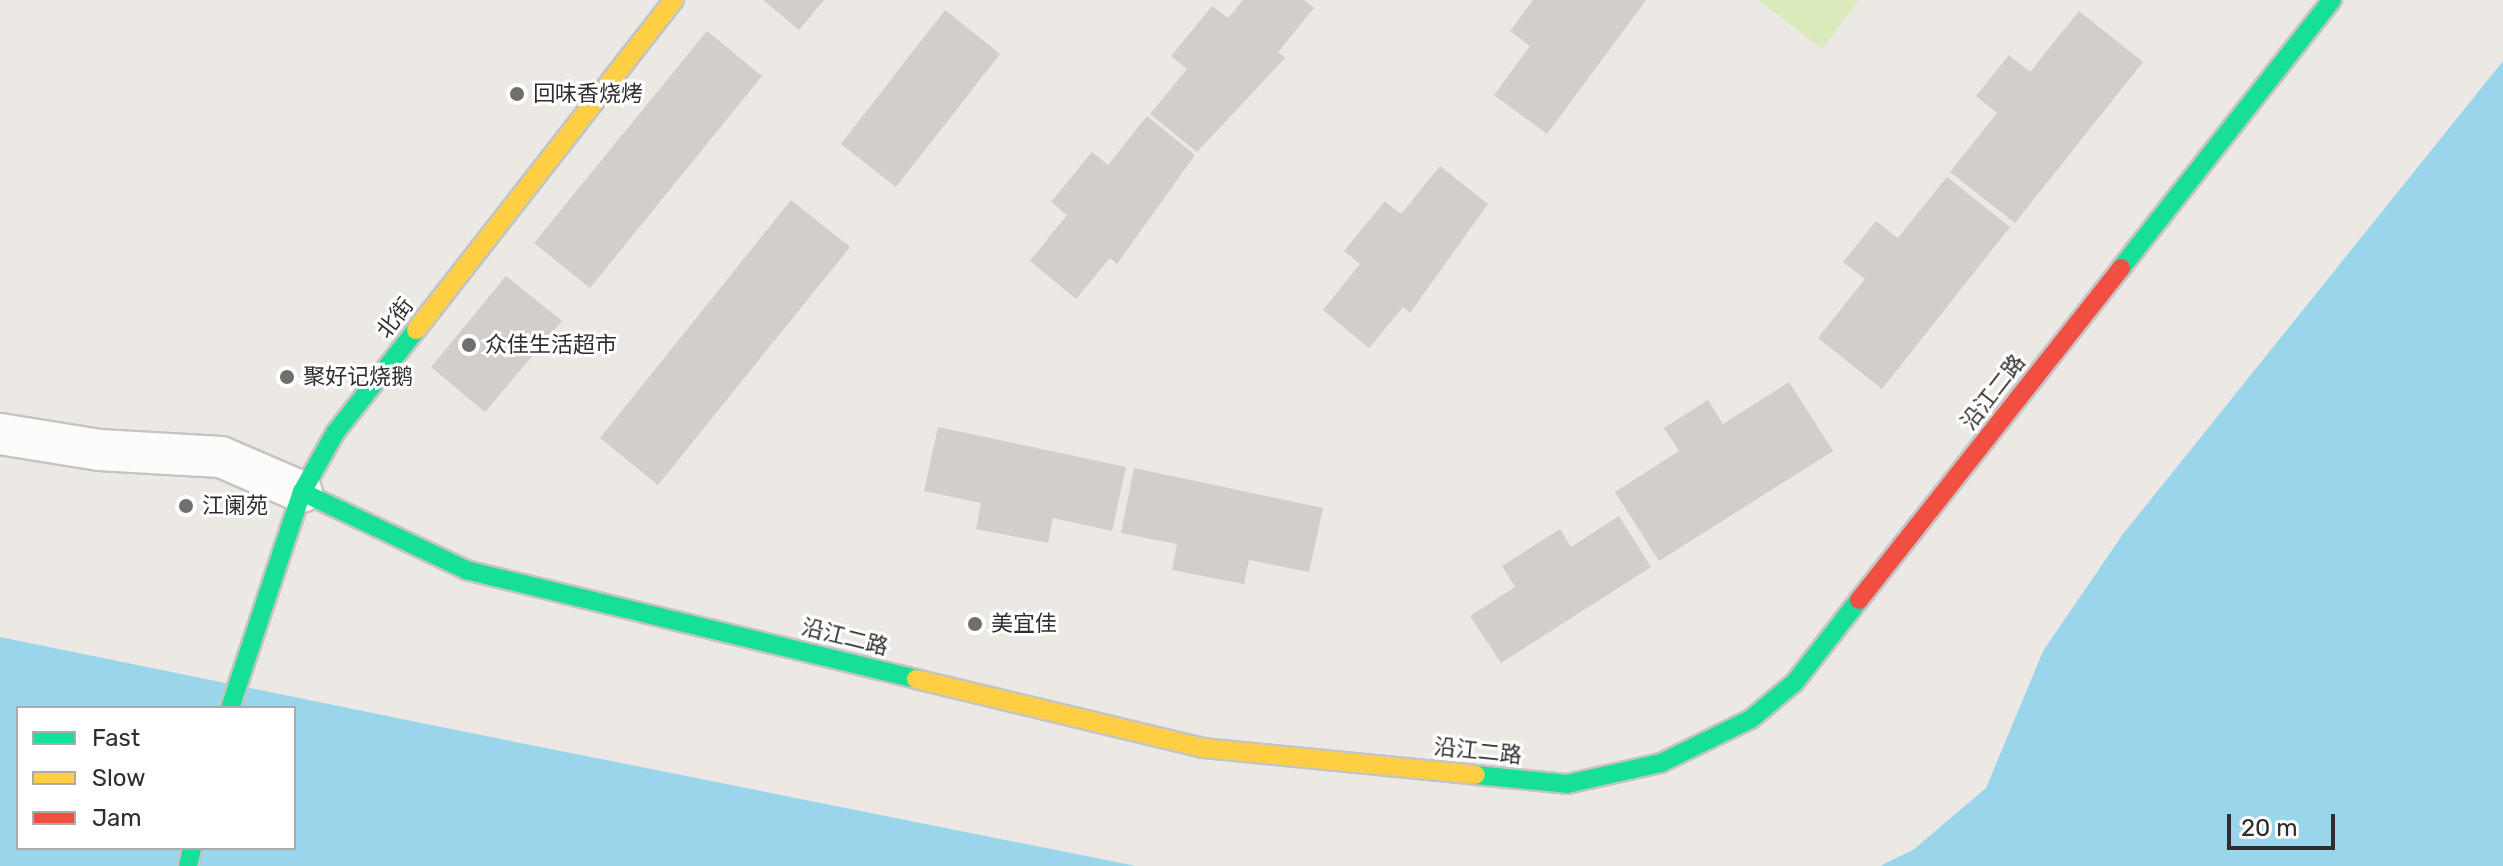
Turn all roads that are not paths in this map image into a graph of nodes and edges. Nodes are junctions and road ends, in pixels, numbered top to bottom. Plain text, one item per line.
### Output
1 (674, 0) edge
2 (2332, 0) edge
3 (0, 434) edge
4 (302, 492) junction
5 (231, 706) edge

1 - 4 street, 北街
2 - 4 street, 沿江二路
3 - 4 street
4 - 5 street, 北街

